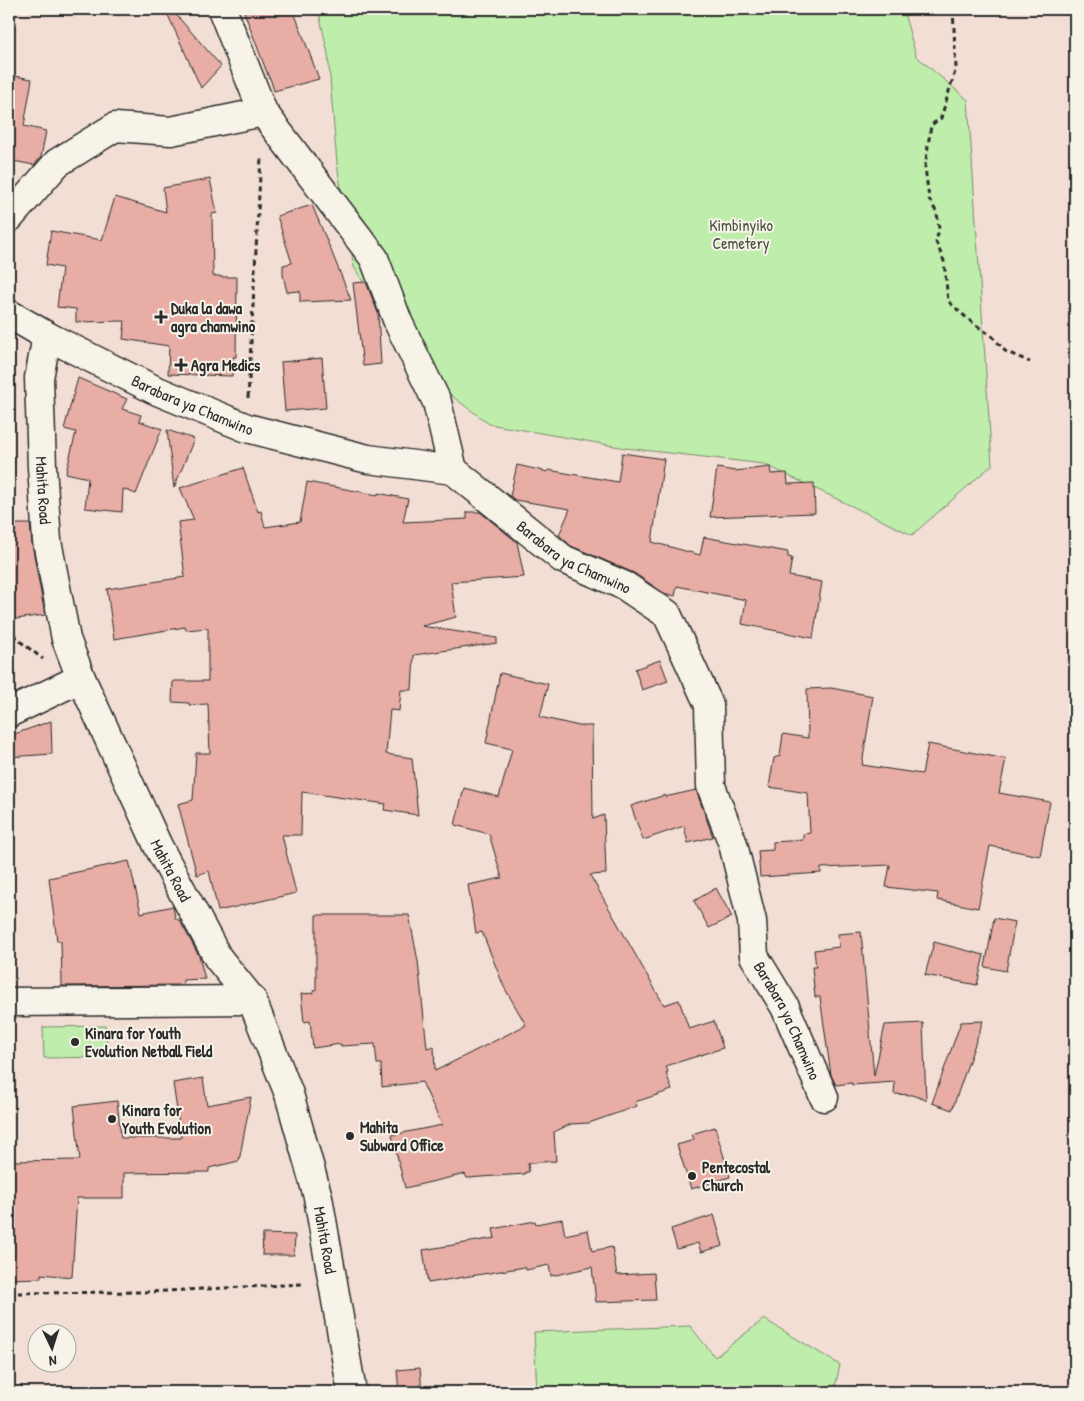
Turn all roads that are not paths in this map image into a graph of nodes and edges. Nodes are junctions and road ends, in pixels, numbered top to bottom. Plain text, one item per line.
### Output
1 (222, 9) edge
2 (263, 112) junction
3 (9, 218) edge
4 (9, 314) edge
5 (47, 336) junction
6 (453, 470) junction
7 (81, 678) junction
8 (9, 713) edge
9 (252, 1000) junction
10 (9, 1002) edge
11 (824, 1097) dead end
12 (352, 1392) edge

1 - 2 street
2 - 3 street
2 - 6 street
4 - 5 street, Barabara ya Chamwino
5 - 6 street, Barabara ya Chamwino
5 - 7 street, Mahita Road
6 - 11 street, Barabara ya Chamwino
7 - 8 street
7 - 9 street, Mahita Road
9 - 10 street
9 - 12 street, Mahita Road

